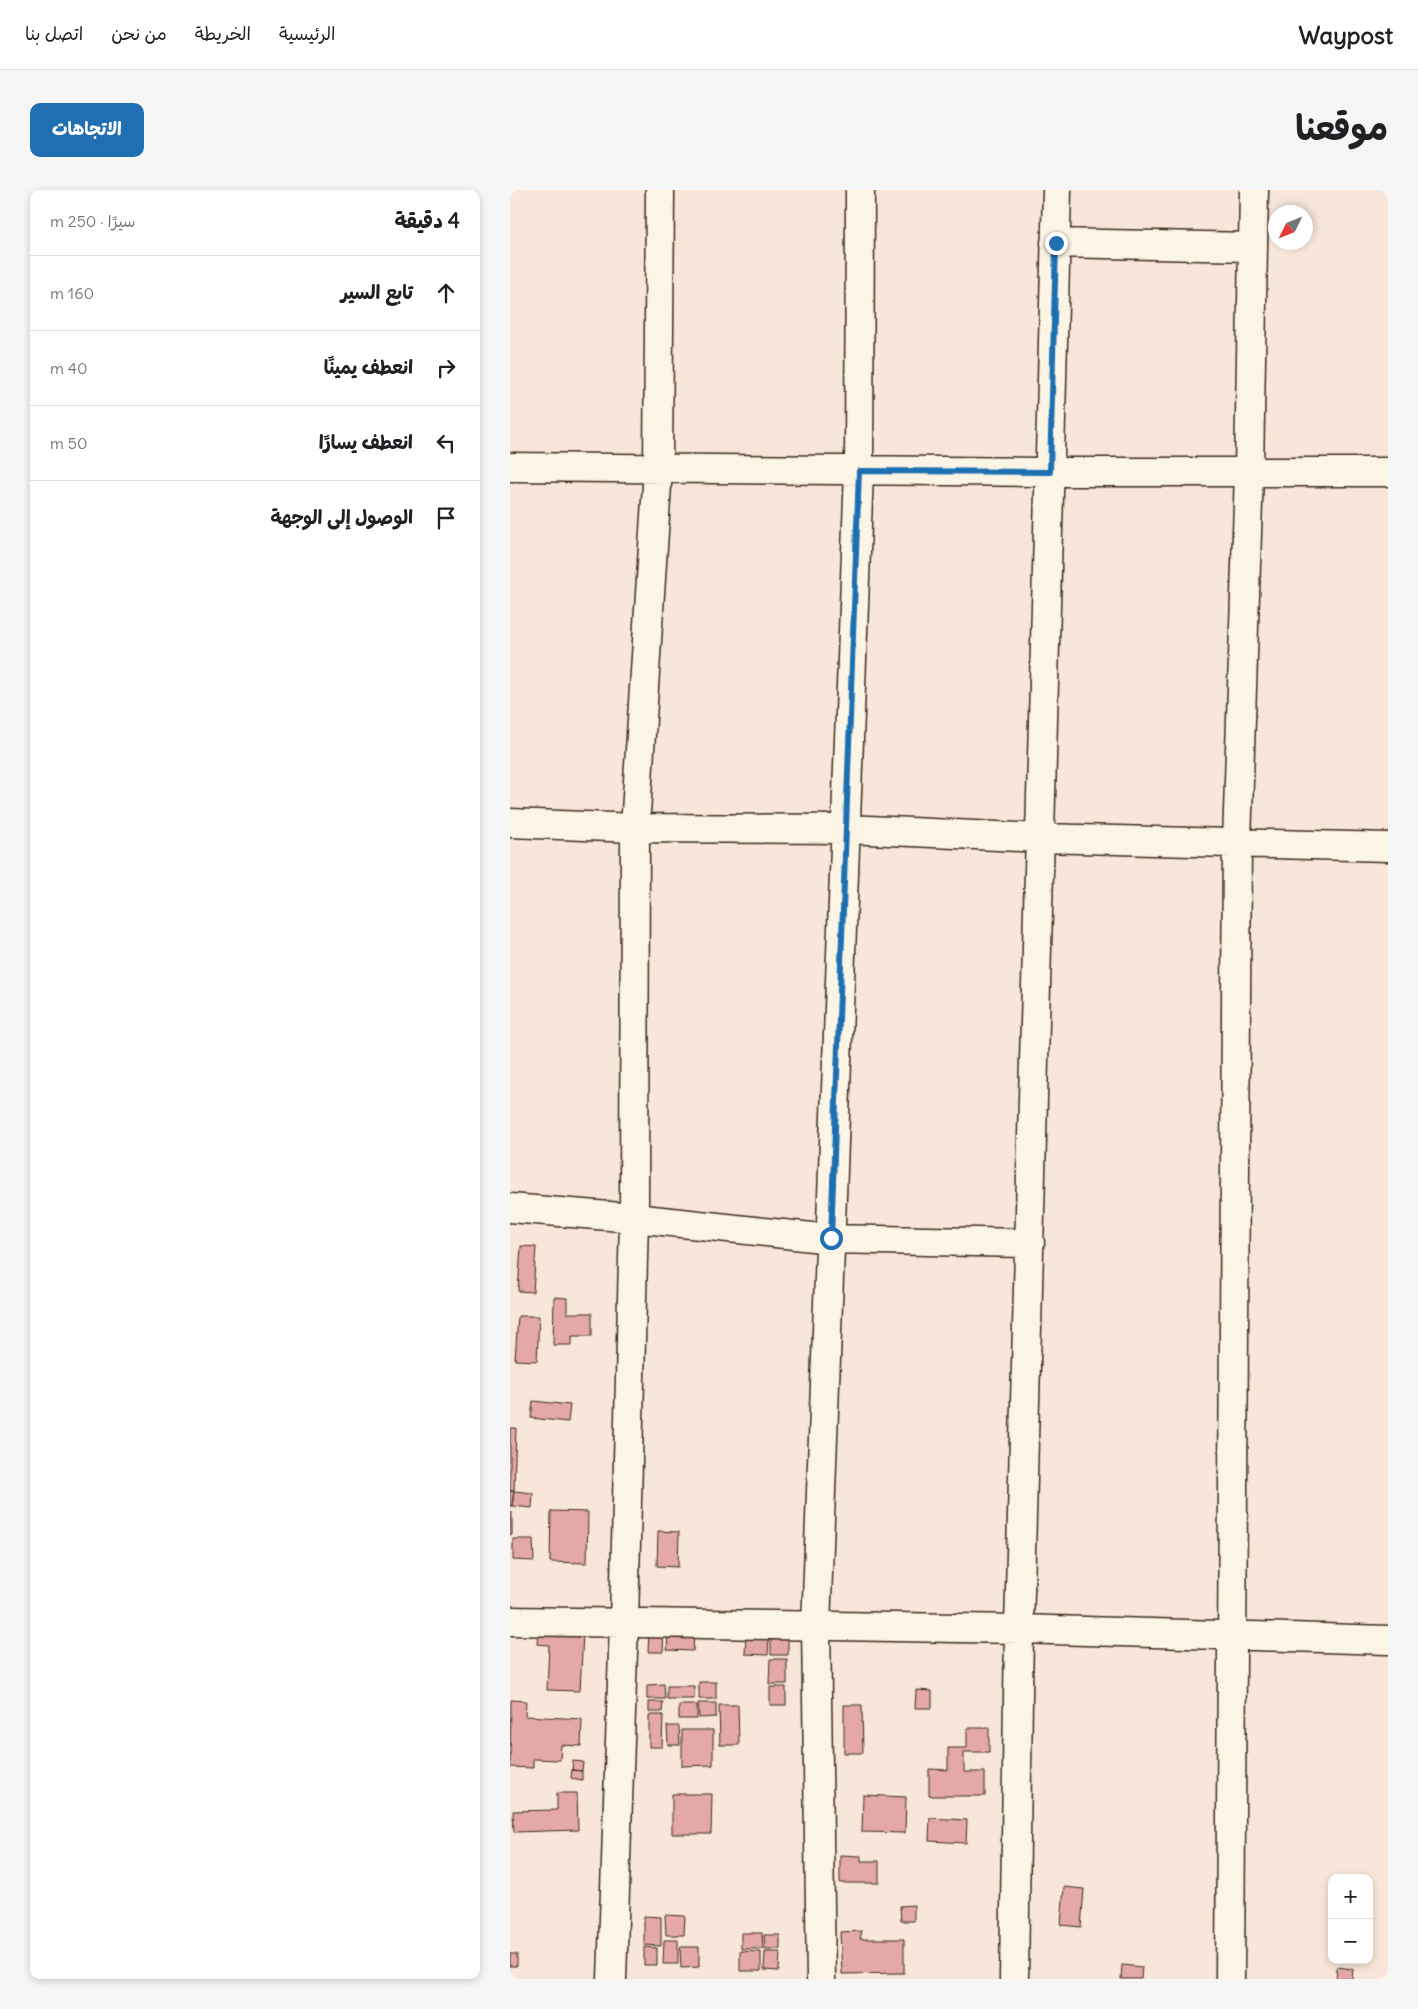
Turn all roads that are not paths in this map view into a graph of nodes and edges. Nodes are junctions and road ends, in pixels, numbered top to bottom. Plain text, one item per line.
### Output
1 (660, 190) edge
2 (860, 190) edge
3 (1057, 190) edge
4 (1254, 190) edge
5 (1056, 243) junction
6 (1252, 247) junction
7 (510, 467) edge
8 (658, 469) junction
9 (859, 471) junction
10 (1250, 471) junction
11 (1050, 472) junction
12 (1388, 472) edge
13 (510, 824) edge
14 (636, 828) junction
15 (847, 828) junction
16 (1041, 838) junction
17 (1237, 843) junction
18 (1388, 848) edge
19 (510, 1208) edge
20 (634, 1218) junction
21 (831, 1238) junction
22 (1030, 1243) junction
23 (510, 1621) edge
24 (624, 1622) junction
25 (816, 1626) junction
26 (1019, 1629) junction
27 (1231, 1635) junction
28 (1388, 1640) edge
29 (612, 1979) edge
30 (821, 1979) edge
31 (1014, 1979) edge
32 (1230, 1979) edge

1 - 8 street
2 - 9 street
3 - 5 street
4 - 6 street
5 - 6 street
5 - 11 street
6 - 10 street
7 - 8 street
8 - 9 street
8 - 14 street
9 - 11 street
9 - 15 street
10 - 11 street
10 - 12 street
10 - 17 street
11 - 16 street
13 - 14 street
14 - 15 street
14 - 20 street
15 - 16 street
15 - 21 street
16 - 17 street
16 - 22 street
17 - 18 street
17 - 27 street
19 - 20 street
20 - 21 street
20 - 24 street
21 - 22 street
21 - 25 street
22 - 26 street
23 - 24 street
24 - 25 street
24 - 29 street
25 - 26 street
25 - 30 street
26 - 27 street
26 - 31 street
27 - 28 street
27 - 32 street

